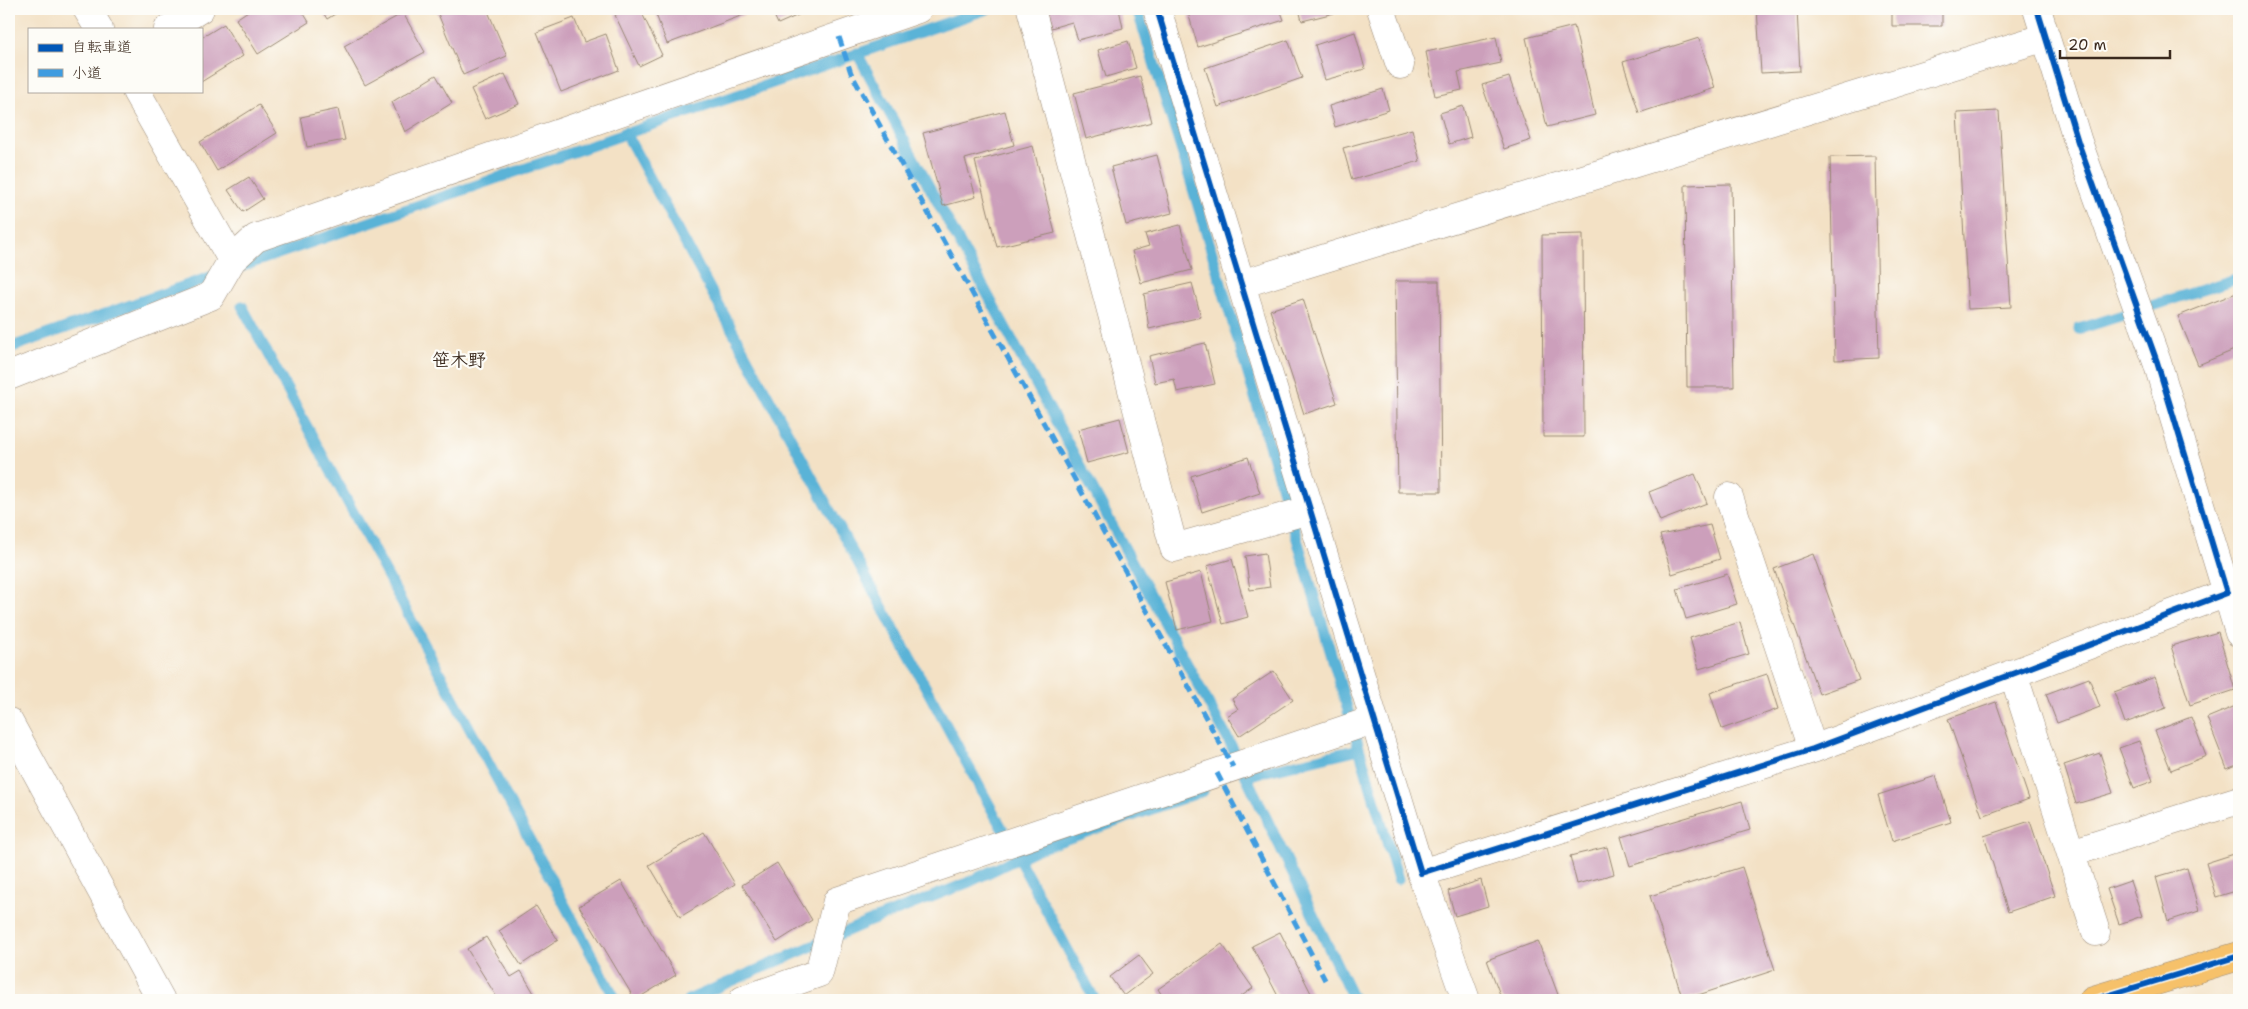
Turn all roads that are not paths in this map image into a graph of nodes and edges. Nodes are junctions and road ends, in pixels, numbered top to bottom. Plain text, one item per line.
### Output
1 (87, 9) edge
2 (200, 9) edge
3 (918, 9) edge
4 (1030, 9) edge
5 (1157, 9) edge
6 (1382, 9) edge
7 (2044, 17) edge
8 (98, 28) edge
9 (170, 28) edge
10 (1400, 65) dead end
11 (137, 92) edge
12 (232, 260) junction
13 (1241, 284) junction
14 (9, 376) edge
15 (1729, 497) dead end
16 (1309, 510) junction
17 (2226, 593) junction
18 (2239, 633) edge
19 (2013, 674) junction
20 (1373, 720) junction
21 (9, 722) edge
22 (1813, 749) junction
23 (2239, 800) edge
24 (2071, 853) junction
25 (1421, 874) junction
26 (2096, 932) dead end
27 (2239, 956) edge
28 (161, 1000) edge
29 (743, 1000) edge
30 (1466, 1000) edge
31 (2093, 1000) edge

1 - 8 street
2 - 9 street
3 - 12 street
4 - 16 street
5 - 13 street
6 - 10 street
7 - 13 street
7 - 17 street
11 - 12 street
12 - 14 street
13 - 16 street
15 - 22 street
16 - 20 street
17 - 18 street
17 - 19 street
19 - 22 street
19 - 24 street
20 - 25 street
20 - 29 street
21 - 28 street
22 - 25 street
23 - 24 street
24 - 26 street
25 - 30 street
27 - 31 main road

